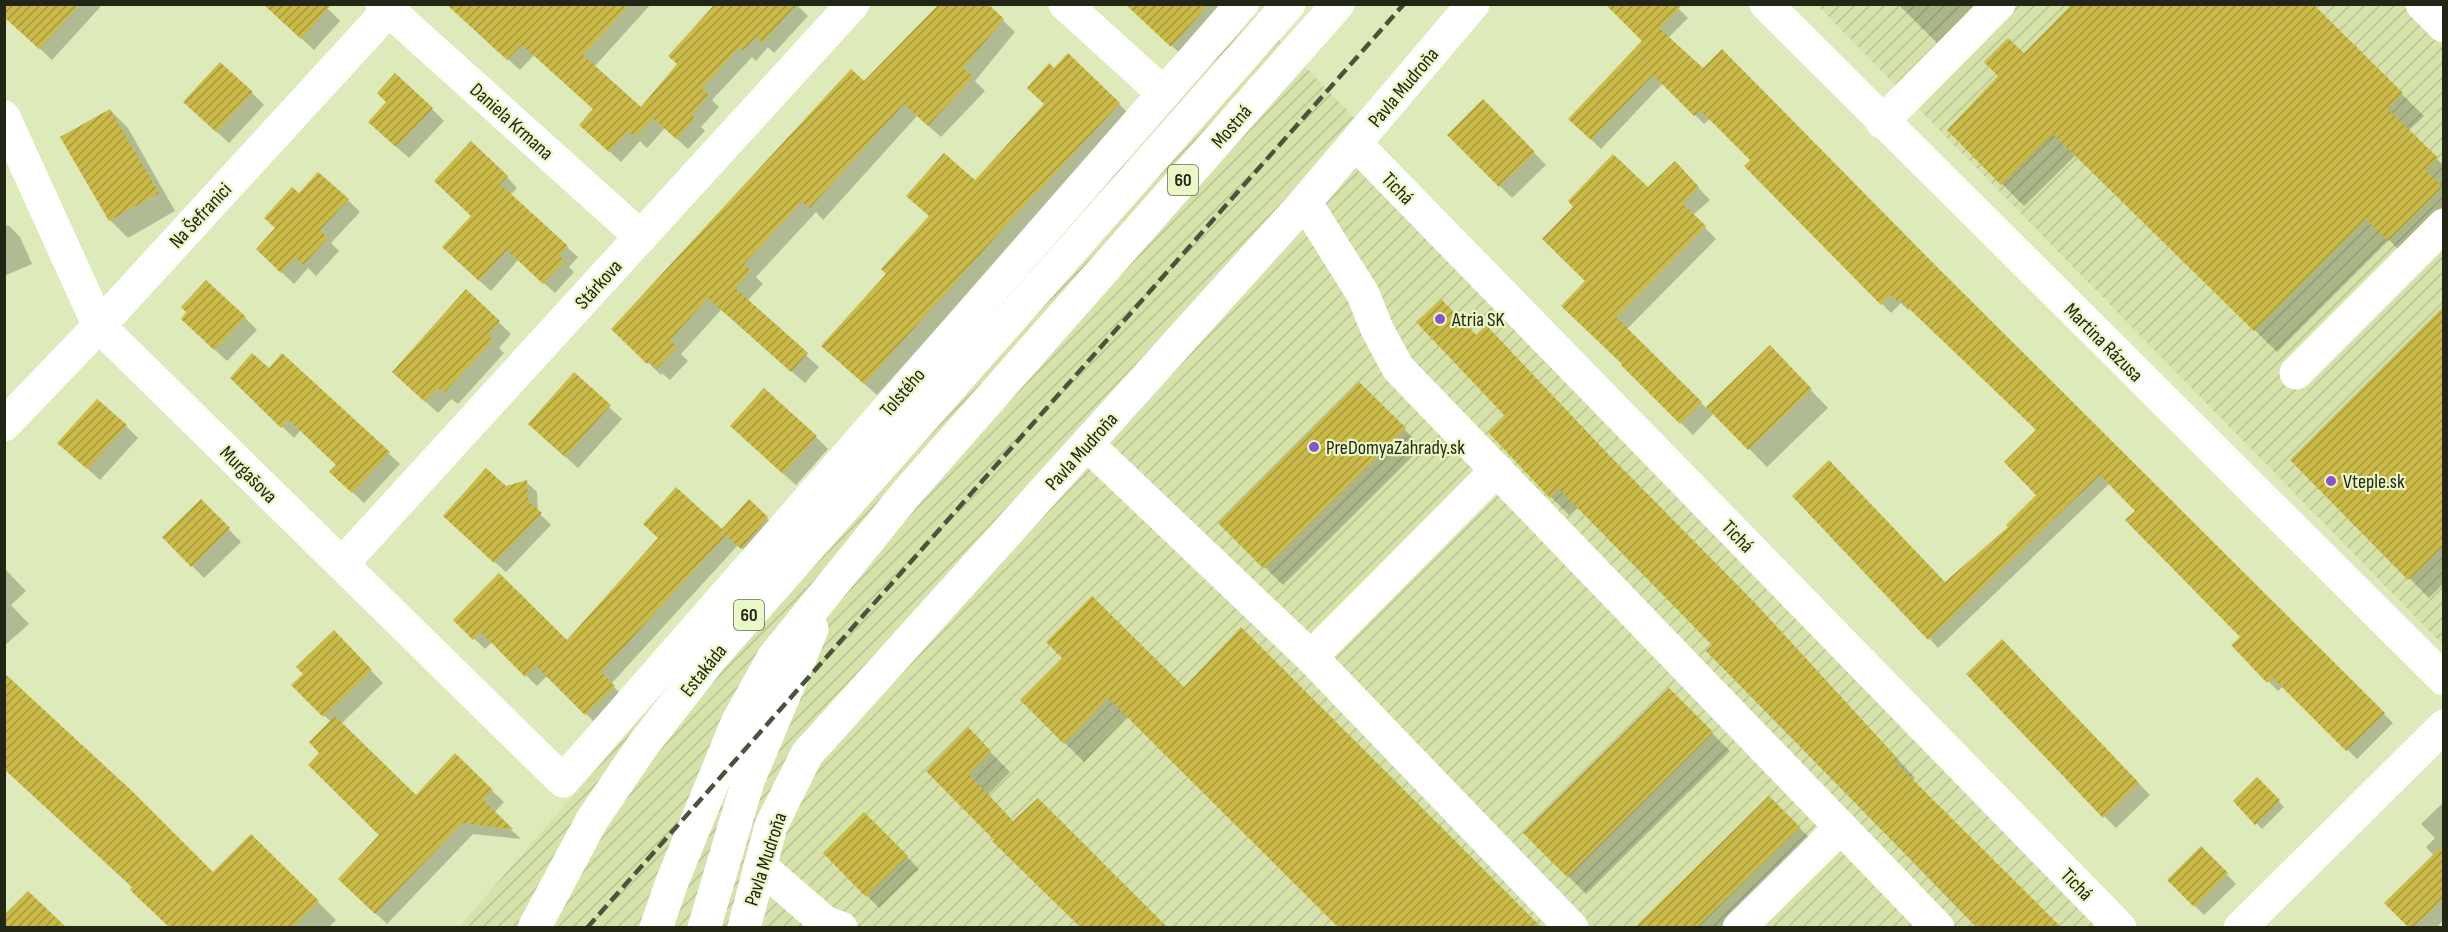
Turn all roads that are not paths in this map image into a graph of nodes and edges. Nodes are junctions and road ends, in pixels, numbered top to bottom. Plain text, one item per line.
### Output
1 (853, 4) edge
2 (1065, 4) edge
3 (1242, 4) edge
4 (1289, 4) edge
5 (1338, 4) edge
6 (1473, 4) edge
7 (1766, 4) edge
8 (1999, 4) edge
9 (2422, 4) edge
10 (388, 6) edge
11 (2444, 27) edge
12 (1163, 93) junction
13 (4, 117) edge
14 (1882, 122) junction
15 (1356, 144) junction
16 (1305, 202) junction
17 (2444, 225) edge
18 (641, 237) junction
19 (99, 326) junction
20 (1002, 329) joint
21 (2296, 373) dead end
22 (4, 424) edge
23 (1088, 444) junction
24 (1497, 470) junction
25 (342, 564) junction
26 (831, 587) junction
27 (1311, 657) junction
28 (2444, 679) edge
29 (2444, 726) edge
30 (563, 781) joint
31 (1841, 827) junction
32 (760, 866) junction
33 (534, 927) edge
34 (656, 927) edge
35 (704, 927) edge
36 (744, 927) edge
37 (841, 927) edge
38 (1572, 927) edge
39 (1739, 927) edge
40 (1938, 927) edge
41 (2120, 927) edge
42 (2240, 927) edge

1 - 18 street, Stárkova
2 - 12 street
3 - 12 street, Tolstého
4 - 20 street, Mostná / 60
5 - 26 street, Mostná / 60
6 - 15 street, Pavla Mudroňa
7 - 14 street, Martina Rázusa
8 - 14 street
9 - 11 street
10 - 18 street, Daniela Krmana
10 - 19 street, Na Šefranici
12 - 30 street, Tolstého
13 - 19 street, Murgašova
14 - 28 street, Martina Rázusa
15 - 16 street, Pavla Mudroňa
15 - 41 street, Tichá
16 - 23 street, Pavla Mudroňa
16 - 24 street
17 - 21 street
18 - 25 street, Stárkova
19 - 22 street, Na Šefranici
19 - 25 street, Murgašova
20 - 33 street, Estakáda / 60
23 - 27 street
23 - 32 street, Pavla Mudroňa
24 - 27 street
24 - 31 street
25 - 30 street, Murgašova
26 - 34 street, 60
26 - 35 street
27 - 38 street
29 - 42 street
31 - 39 street
31 - 40 street
32 - 36 street, Pavla Mudroňa
32 - 37 street

